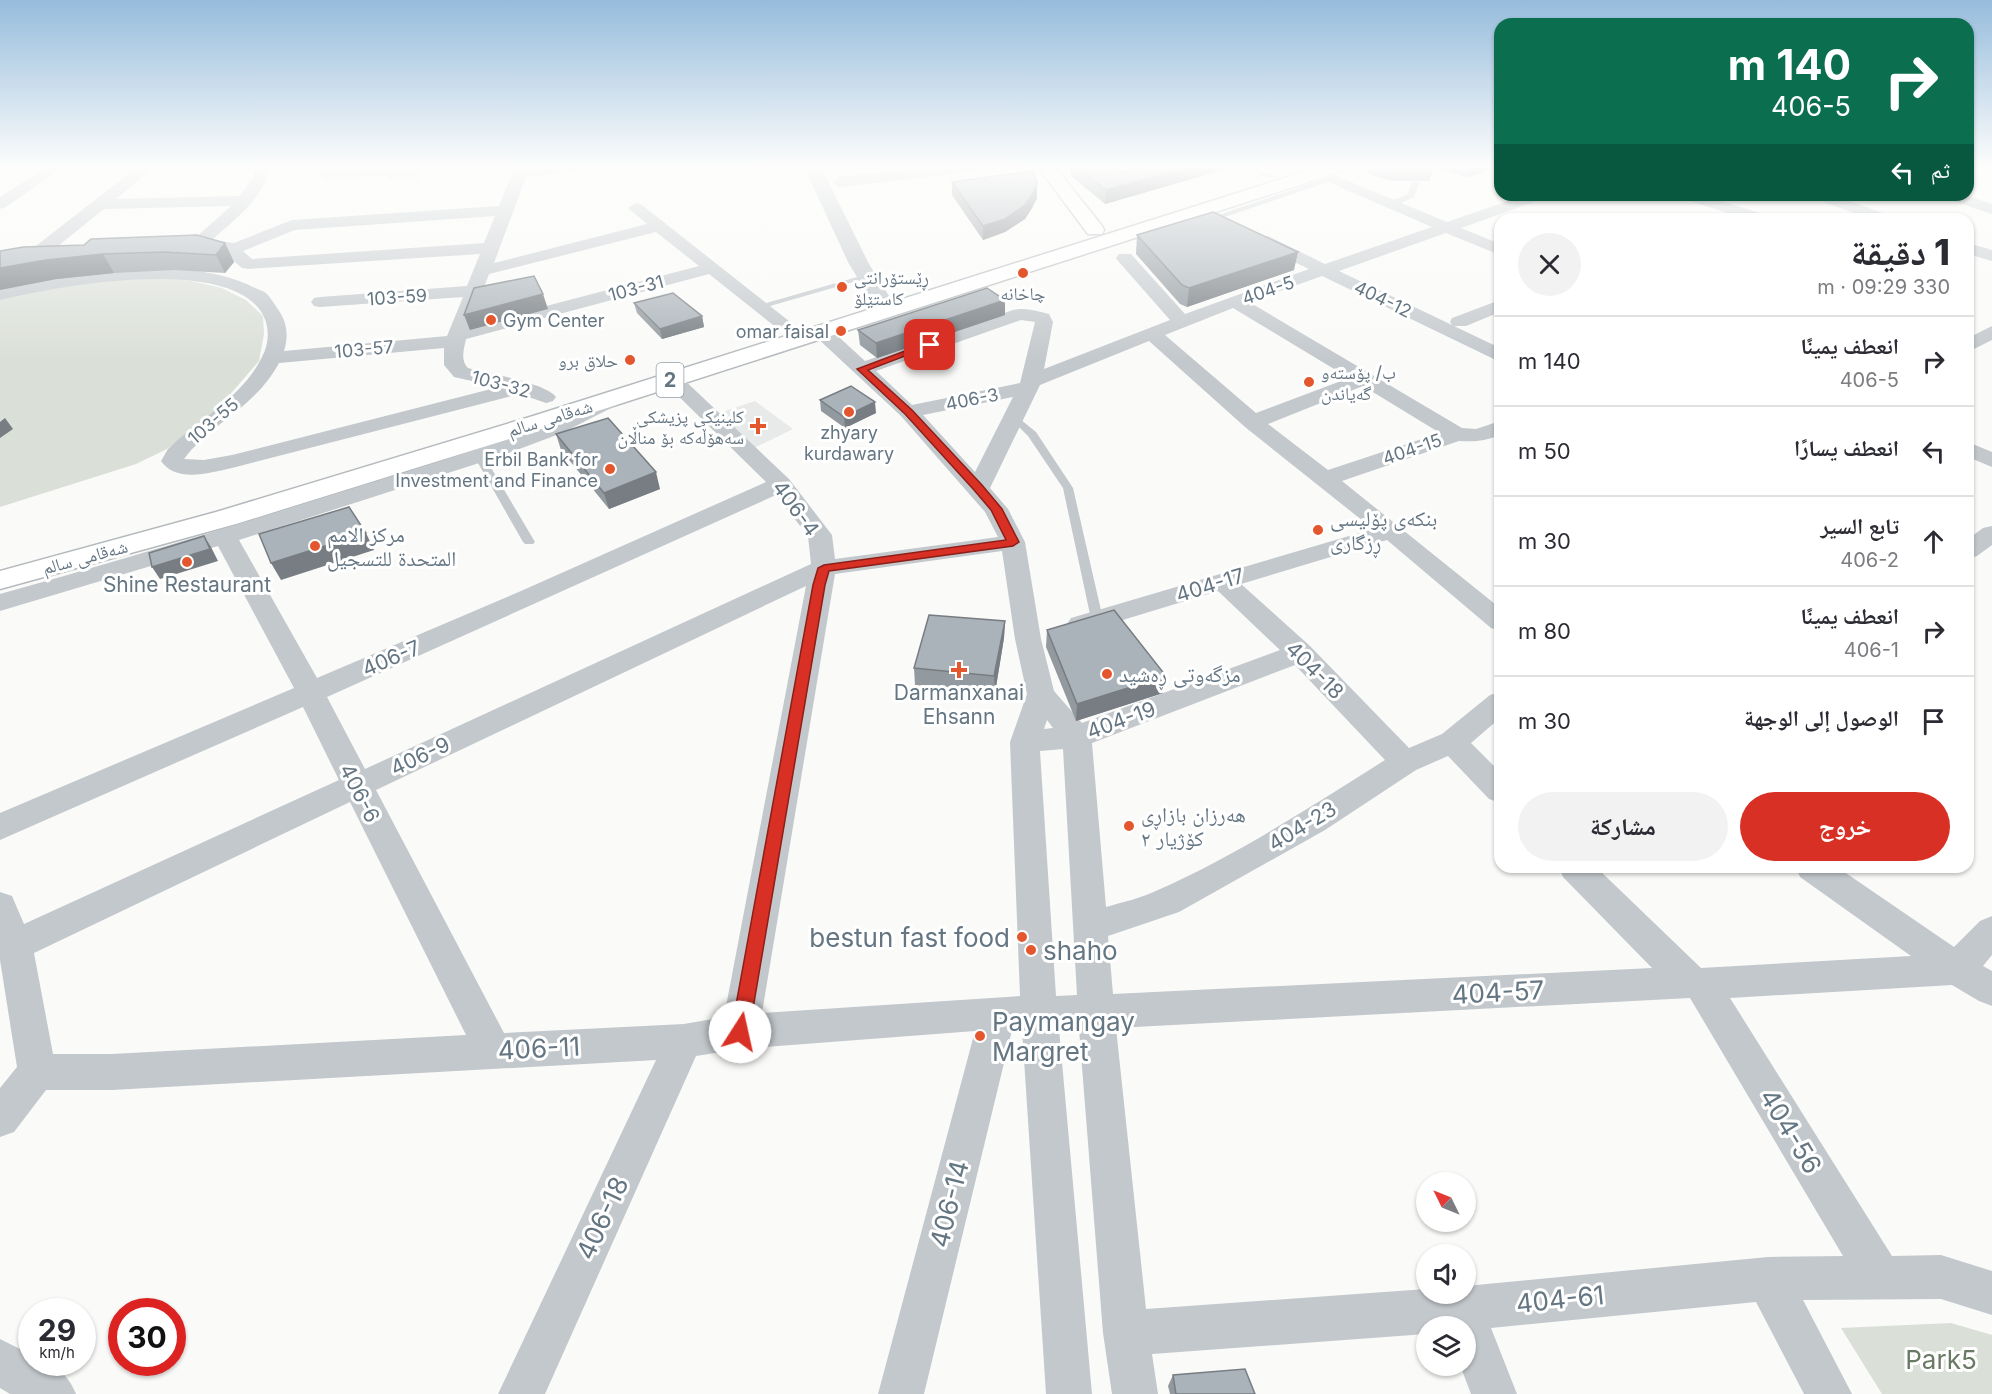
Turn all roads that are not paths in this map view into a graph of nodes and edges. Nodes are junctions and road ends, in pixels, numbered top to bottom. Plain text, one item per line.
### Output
1 (65, 232) edge
2 (210, 232) edge
3 (275, 232) edge
4 (497, 232) edge
5 (636, 232) edge
6 (667, 232) edge
7 (845, 232) edge
8 (1088, 232) edge
9 (1146, 232) edge
10 (1247, 232) edge
11 (1437, 232) edge
12 (1458, 232) edge
13 (176, 244) edge
14 (196, 244) junction
15 (1494, 247) edge
16 (76, 248) edge
17 (491, 248) junction
18 (42, 250) junction
19 (232, 250) junction
20 (1974, 250) edge
21 (21, 251) edge
22 (1992, 256) edge
23 (1125, 258) dead end
24 (1343, 264) junction
25 (712, 268) junction
26 (1324, 271) junction
27 (482, 272) junction
28 (867, 277) junction
29 (474, 291) junction
30 (0, 295) edge
31 (879, 296) junction
32 (320, 302) dead end
33 (1234, 302) junction
34 (760, 306) junction
35 (1494, 307) edge
36 (1181, 321) junction
37 (1459, 322) junction
38 (785, 325) junction
39 (820, 331) junction
40 (1992, 332) edge
41 (1152, 333) junction
42 (455, 338) junction
43 (1494, 339) edge
44 (1974, 342) edge
45 (1494, 353) edge
46 (273, 358) junction
47 (862, 369) junction
48 (672, 379) junction
49 (1364, 379) junction
50 (1030, 385) junction
51 (522, 387) junction
52 (613, 387) junction
53 (546, 397) junction
54 (908, 412) junction
55 (564, 413) junction
56 (1014, 417) junction
57 (1253, 422) junction
58 (1494, 430) edge
59 (1457, 434) junction
60 (1974, 452) edge
61 (479, 456) junction
62 (1992, 460) edge
63 (1324, 479) junction
64 (781, 484) junction
65 (978, 488) junction
66 (1391, 531) junction
67 (1992, 533) edge
68 (225, 537) junction
69 (529, 542) dead end
70 (1013, 542) junction
71 (1974, 546) edge
72 (0, 561) edge
73 (824, 568) junction
74 (0, 580) edge
75 (1222, 581) junction
76 (0, 603) edge
77 (1494, 617) edge
78 (1097, 619) junction
79 (1045, 634) junction
80 (1300, 653) junction
81 (309, 693) junction
82 (1041, 694) junction
83 (1494, 707) edge
84 (1077, 736) junction
85 (1025, 742) junction
86 (1452, 742) junction
87 (1404, 762) junction
88 (1494, 785) edge
89 (357, 786) junction
90 (0, 827) edge
91 (1581, 873) edge
92 (1821, 873) edge
93 (0, 906) edge
94 (1091, 927) junction
95 (1992, 931) edge
96 (15, 945) junction
97 (1957, 969) junction
98 (1696, 983) junction
99 (1992, 990) edge
100 (1095, 1012) junction
101 (998, 1013) junction
102 (1039, 1013) junction
103 (740, 1032) junction
104 (684, 1041) junction
105 (493, 1050) junction
106 (38, 1072) junction
107 (0, 1118) edge
108 (1768, 1279) junction
109 (1881, 1279) junction
110 (1992, 1293) edge
111 (1461, 1309) junction
112 (1126, 1333) junction
113 (0, 1362) edge
114 (53, 1394) edge
115 (520, 1394) edge
116 (901, 1394) edge
117 (1069, 1394) edge
118 (1135, 1394) edge
119 (1494, 1394) edge
120 (1829, 1394) edge

1 - 18 street
2 - 14 street
3 - 19 street
4 - 17 street
5 - 27 street
6 - 25 street
7 - 28 street
8 - 31 main road, شەقامی سالم / 2
9 - 39 main road, شەقامی سالم / 2
10 - 26 street, 404-12
11 - 24 street, 404-5
12 - 15 street
13 - 14 street
14 - 19 street
16 - 18 street
17 - 19 street
17 - 27 street
18 - 21 street
20 - 22 street
23 - 36 street
24 - 26 street, 404-5
24 - 37 street
25 - 34 street
25 - 42 street, 103-31
26 - 33 street, 404-5
26 - 45 street, 404-12
27 - 29 street
28 - 31 street
28 - 34 lane
29 - 32 street, 103-59
29 - 42 street
30 - 46 street, 103-55
31 - 38 main road, شەقامی سالم / 2
33 - 36 street, 404-5
33 - 49 street
34 - 38 street
35 - 37 street
36 - 41 street, 404-5
37 - 43 street
38 - 52 main road, شەقامی سالم / 2
39 - 47 street
39 - 48 main road, شەقامی سالم / 2
40 - 44 street
41 - 50 street, 404-5
41 - 57 street
42 - 46 street, 103-57
42 - 51 street, 103-32
46 - 51 street, 103-55
47 - 50 street
47 - 54 street
48 - 52 main road, شەقامی سالم / 2
48 - 64 street, 406-4
49 - 57 street
49 - 59 street
50 - 54 street, 406-3
50 - 56 street
51 - 53 street, 103-32
52 - 53 main road, شەقامی سالم / 2
52 - 55 main road, شەقامی سالم / 2
52 - 61 street
53 - 55 main road
53 - 72 main road, شەقامی سالم / 2
54 - 65 street
55 - 74 main road, شەقامی سالم / 2
56 - 65 street
56 - 78 lane
57 - 63 street
58 - 59 street, 404-15
59 - 63 street, 404-15
60 - 62 street
61 - 68 street
61 - 69 lane
63 - 66 street
64 - 73 street, 406-4
64 - 81 street, 406-7
65 - 70 street
66 - 75 street, 404-17
66 - 77 street
67 - 71 street
68 - 76 street
68 - 81 street, 406-6
70 - 73 street, 406-9
70 - 79 street
73 - 89 street, 406-9
73 - 103 street, 406-4
75 - 78 street, 404-17
75 - 80 street, 404-18
78 - 79 street, 404-17
79 - 82 street
80 - 84 street, 404-19
80 - 87 street, 404-18
81 - 89 street, 406-6
81 - 90 street, 406-7
82 - 84 street
82 - 85 street
83 - 86 street, 404-23
84 - 85 street, 404-19
84 - 94 street
85 - 102 street
86 - 87 street, 404-23
86 - 88 street
87 - 94 street, 404-23
89 - 96 street, 406-9
89 - 105 street, 406-6
91 - 98 street, 404-56
92 - 97 street
93 - 96 street
94 - 100 street
95 - 97 street
96 - 106 street
97 - 98 street, 404-57
97 - 99 street
98 - 100 street, 404-57
98 - 109 street, 404-56
100 - 102 street, 404-57
100 - 112 street
101 - 102 street, 406-11
101 - 103 street, 406-11
101 - 116 street, 406-14
102 - 117 street
103 - 104 street, 406-11
104 - 105 street, 406-11
104 - 115 street, 406-18
105 - 106 street, 406-11
106 - 107 street
108 - 109 street, 404-61
108 - 111 street, 404-61
108 - 120 street
109 - 110 street, 404-61
111 - 112 street, 404-61
111 - 119 street
112 - 118 street
113 - 114 street

